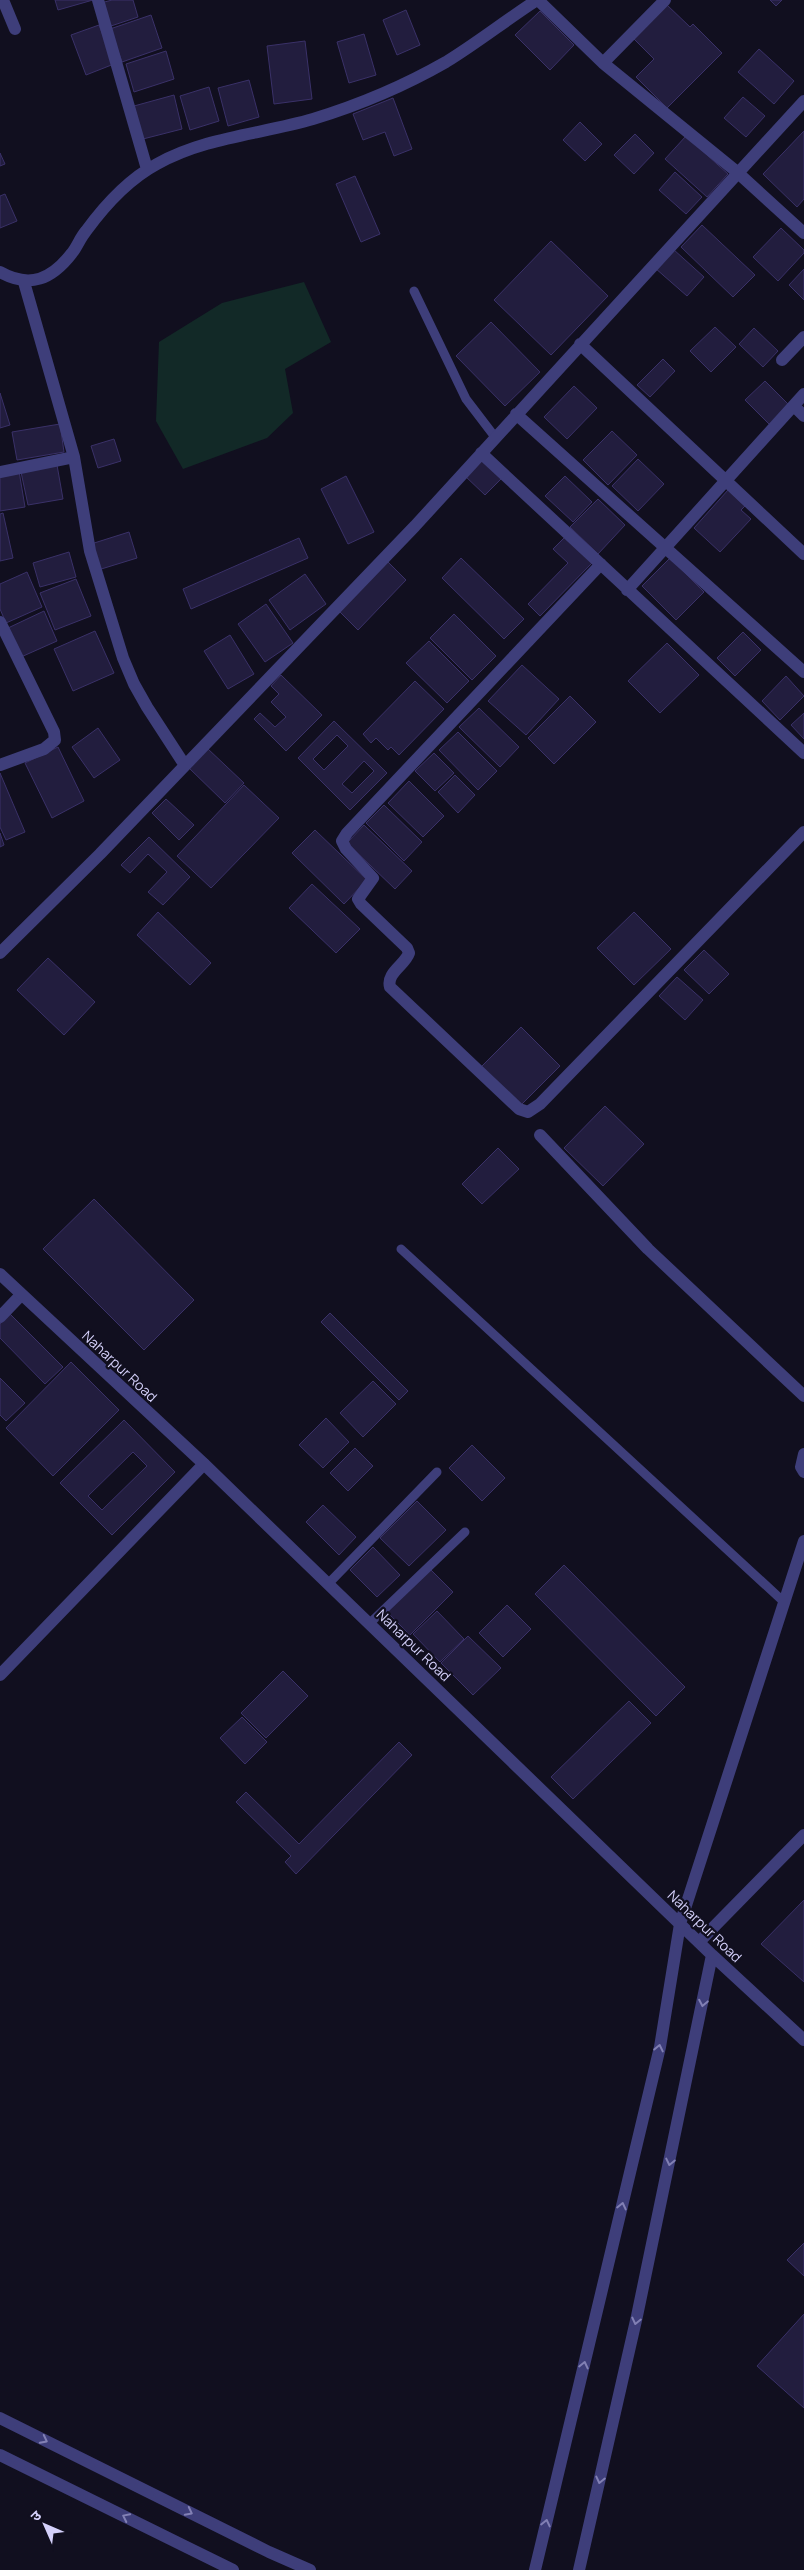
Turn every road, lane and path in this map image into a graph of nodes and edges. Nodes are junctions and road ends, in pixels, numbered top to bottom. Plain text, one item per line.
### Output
1 (3, 0) edge
2 (98, 0) edge
3 (537, 0) edge
4 (665, 0) edge
5 (15, 29) dead end
6 (603, 63) junction
7 (804, 101) edge
8 (147, 170) junction
9 (737, 172) junction
10 (804, 232) edge
11 (0, 272) edge
12 (24, 282) junction
13 (414, 291) dead end
14 (804, 337) edge
15 (580, 344) junction
16 (782, 360) dead end
17 (804, 394) edge
18 (794, 406) junction
19 (516, 414) junction
20 (804, 416) edge
21 (496, 437) junction
22 (481, 453) junction
23 (74, 457) junction
24 (0, 472) edge
25 (725, 480) junction
26 (664, 546) junction
27 (804, 554) edge
28 (601, 564) junction
29 (627, 590) junction
30 (0, 622) edge
31 (804, 672) edge
32 (804, 753) edge
33 (184, 764) junction
34 (0, 765) edge
35 (804, 832) edge
36 (0, 954) edge
37 (540, 1134) dead end
38 (401, 1249) dead end
39 (0, 1274) edge
40 (21, 1295) junction
41 (0, 1317) edge
42 (804, 1396) edge
43 (804, 1454) edge
44 (204, 1464) junction
45 (437, 1472) dead end
46 (804, 1472) edge
47 (465, 1532) dead end
48 (804, 1541) edge
49 (328, 1584) junction
50 (784, 1602) junction
51 (370, 1623) junction
52 (0, 1675) edge
53 (804, 1835) edge
54 (680, 1924) junction
55 (699, 1942) junction
56 (712, 1955) junction
57 (804, 2040) edge
58 (0, 2418) edge
59 (0, 2455) edge
60 (233, 2570) edge
61 (310, 2570) edge
62 (535, 2570) edge
63 (579, 2570) edge

1 - 5 street
2 - 8 street
3 - 6 street
3 - 8 street
4 - 6 street
6 - 9 street
7 - 9 street
8 - 12 street
9 - 10 street
9 - 15 street
11 - 12 street
12 - 23 street
13 - 21 lane
14 - 16 street
15 - 19 street
15 - 25 street
17 - 18 street
18 - 20 street
18 - 25 street
19 - 21 street
19 - 26 street
21 - 22 street
22 - 28 street
22 - 33 street
23 - 24 street
23 - 33 street
25 - 26 street
25 - 27 street
26 - 29 street
26 - 31 street
28 - 29 street
28 - 35 street
29 - 32 street
30 - 34 street
33 - 36 street
37 - 42 street
38 - 50 lane
39 - 40 street, Naharpur Road
40 - 41 street
40 - 44 street, Naharpur Road
43 - 46 street
44 - 49 street, Naharpur Road
44 - 52 street
45 - 49 lane
47 - 51 lane
48 - 50 street
49 - 51 street, Naharpur Road
50 - 54 street
51 - 54 street, Naharpur Road
53 - 55 street
54 - 55 street, Naharpur Road
62 -> 54 street
55 - 56 street, Naharpur Road
56 - 57 street, Naharpur Road
56 -> 63 street
58 -> 61 street
60 -> 59 street

